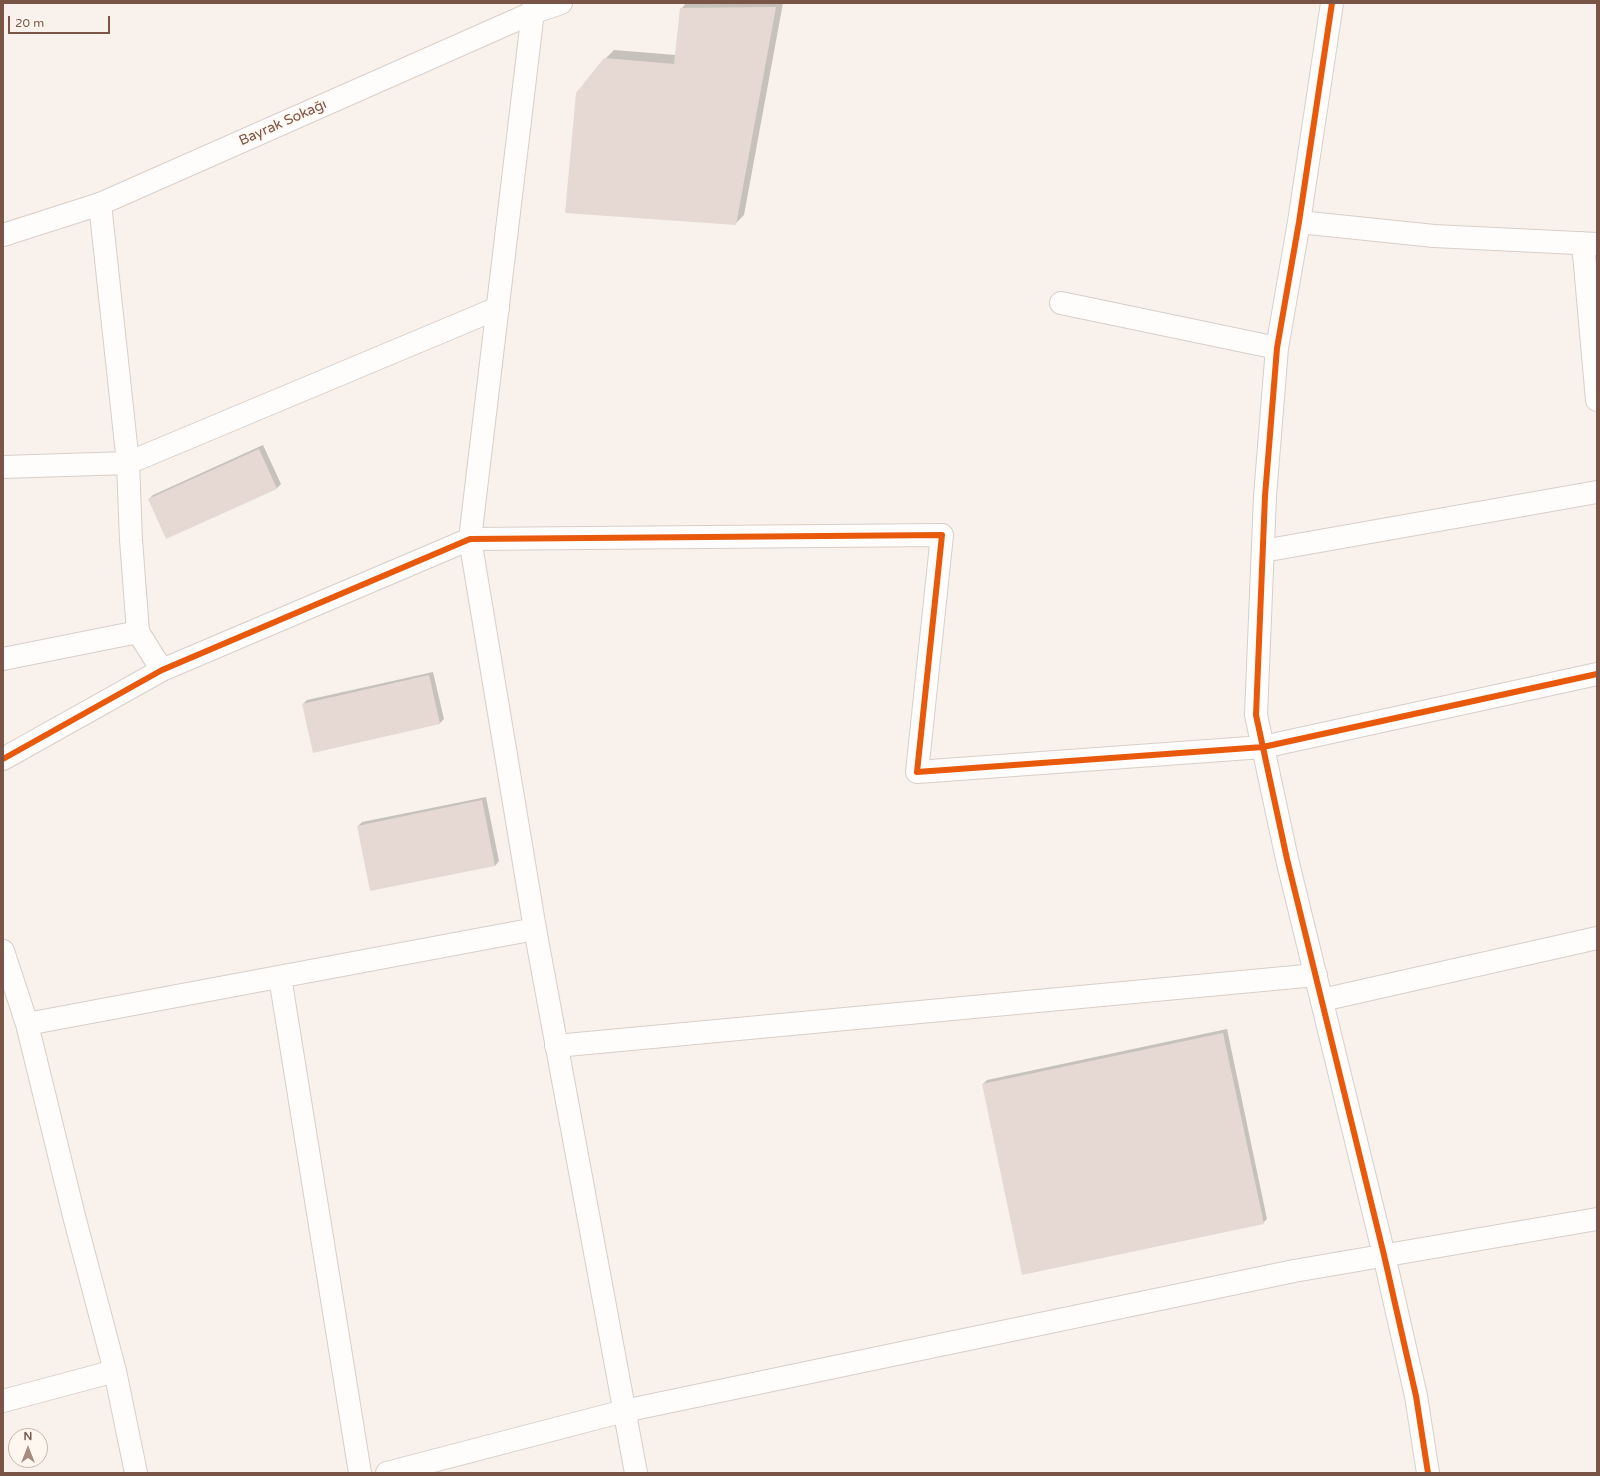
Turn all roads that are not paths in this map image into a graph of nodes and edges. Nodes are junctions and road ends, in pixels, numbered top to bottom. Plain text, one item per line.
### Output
1 (561, 3) edge
2 (1332, 3) edge
3 (533, 8) edge
4 (100, 204) junction
5 (1299, 222) junction
6 (3, 235) edge
7 (1590, 244) edge
8 (1061, 303) dead end
9 (498, 308) junction
10 (1277, 348) junction
11 (1597, 400) edge
12 (128, 463) junction
13 (3, 467) edge
14 (1597, 492) edge
15 (470, 539) junction
16 (1263, 551) junction
17 (138, 632) junction
18 (3, 659) edge
19 (162, 670) junction
20 (1597, 674) edge
21 (1263, 747) junction
22 (3, 759) edge
23 (534, 929) junction
24 (1597, 938) edge
25 (3, 951) edge
26 (1316, 975) junction
27 (280, 977) junction
28 (1322, 1000) junction
29 (27, 1024) junction
30 (556, 1046) junction
31 (1597, 1218) edge
32 (1384, 1255) junction
33 (115, 1371) junction
34 (3, 1401) edge
35 (624, 1411) junction
36 (1425, 1472) edge
37 (136, 1473) edge
38 (360, 1473) edge
39 (386, 1473) edge
40 (636, 1473) edge

1 - 3 street, Bayrak Sokağı
2 - 5 street
3 - 4 street, Bayrak Sokağı
3 - 9 street
4 - 6 street, Bayrak Sokağı
4 - 12 street
5 - 7 street
5 - 10 street
7 - 11 street
8 - 10 street
9 - 12 street
9 - 15 street
10 - 16 street
12 - 13 street
12 - 17 street
14 - 16 street
15 - 19 street
15 - 21 street
15 - 23 street
16 - 21 street
17 - 18 street
17 - 19 street
19 - 22 street
20 - 21 street
21 - 26 street
23 - 27 street
23 - 30 street
24 - 28 street
25 - 29 street
26 - 28 street
26 - 30 street
27 - 29 street
27 - 38 street
28 - 32 street
29 - 33 street
30 - 35 street
31 - 32 street
32 - 35 street
32 - 36 street
33 - 34 street
33 - 37 street
35 - 39 street
35 - 40 street

